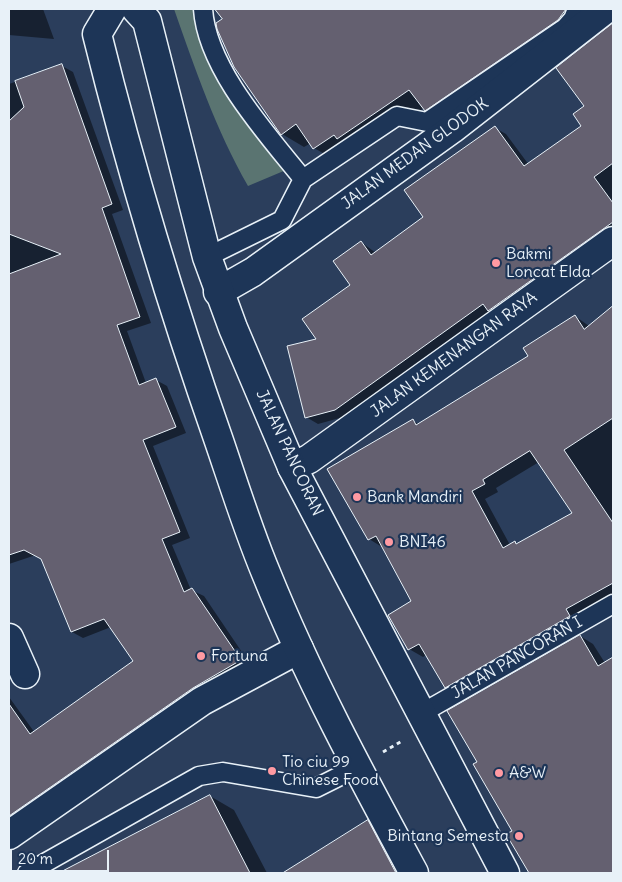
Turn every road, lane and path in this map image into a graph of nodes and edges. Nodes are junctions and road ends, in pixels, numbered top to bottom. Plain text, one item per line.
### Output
1 (112, 9) edge
2 (136, 9) edge
3 (203, 9) edge
4 (577, 9) edge
5 (606, 9) edge
6 (303, 179) junction
7 (613, 241) edge
8 (207, 257) junction
9 (218, 292) junction
10 (292, 467) junction
11 (613, 604) edge
12 (9, 638) edge
13 (299, 649) junction
14 (25, 674) dead end
15 (422, 713) junction
16 (356, 768) junction
17 (9, 835) edge
18 (27, 873) edge
19 (414, 873) edge
20 (505, 873) edge

1 - 13 main road
2 - 8 main road, JALAN PANCORAN
3 - 6 lane
4 - 6 lane
5 - 9 main road, JALAN MEDAN GLODOK
6 - 8 lane
7 - 10 main road, JALAN KEMENANGAN RAYA
8 - 9 main road, JALAN PANCORAN
9 - 10 main road, JALAN PANCORAN
10 - 15 main road, JALAN PANCORAN
11 - 15 lane, JALAN PANCORAN I
12 - 14 main road
13 - 16 main road
13 - 17 main road
15 - 20 main road, JALAN PANCORAN
16 - 18 lane
16 - 19 main road

